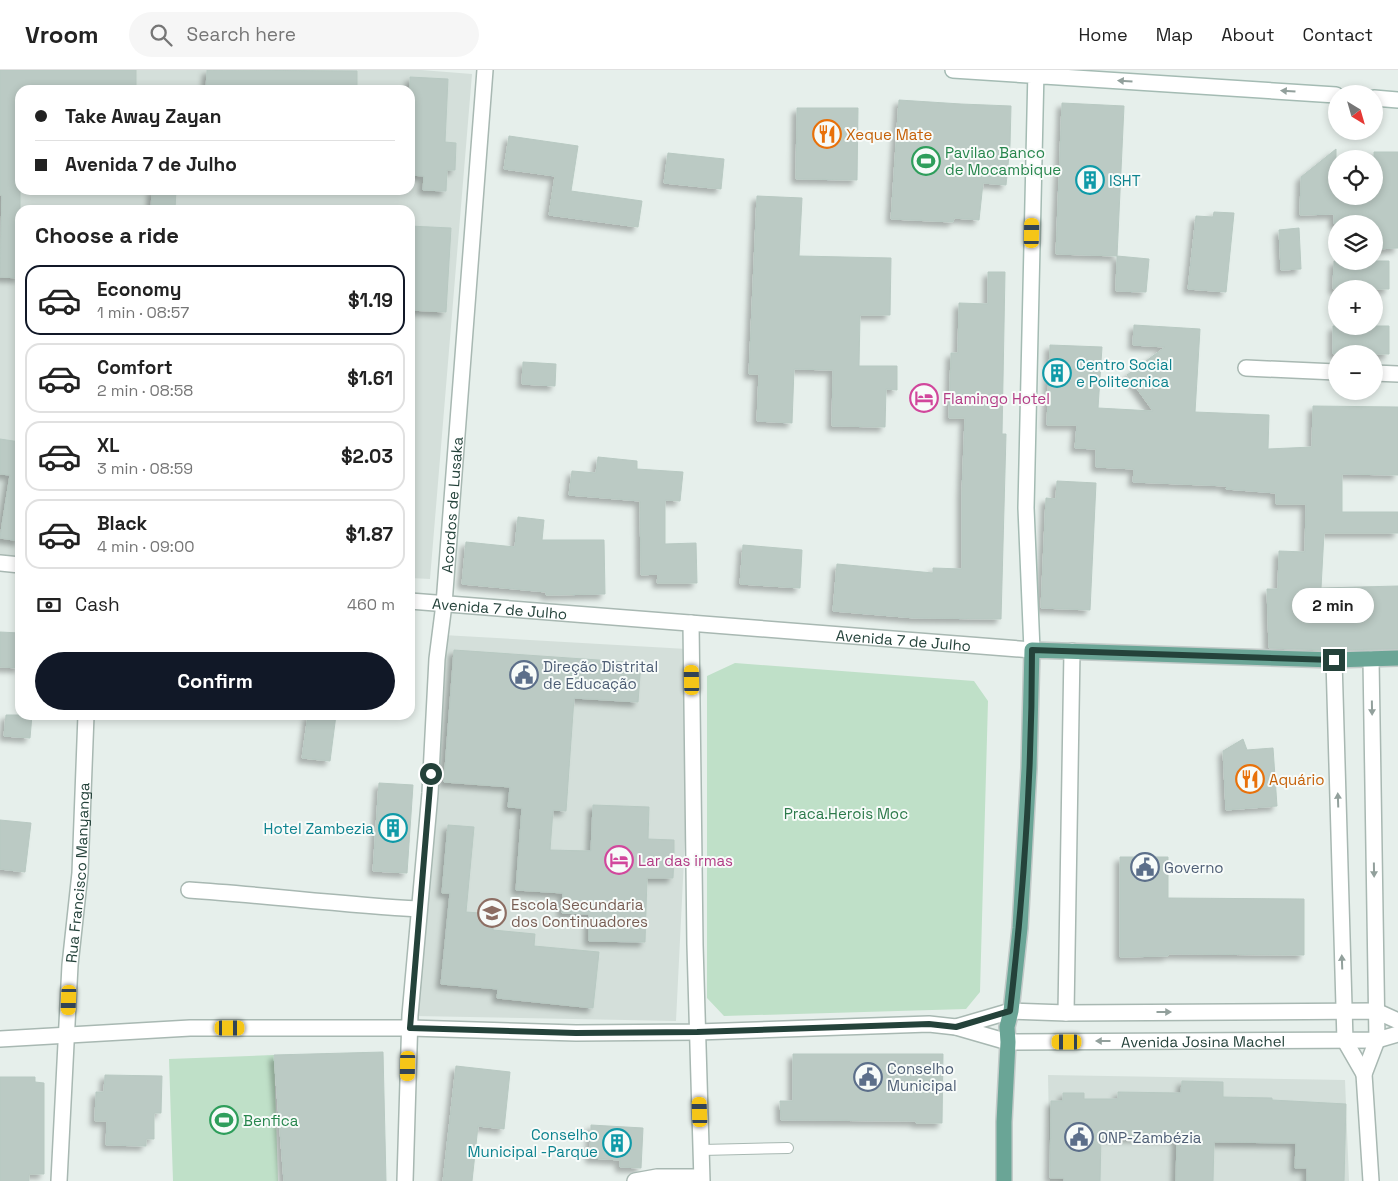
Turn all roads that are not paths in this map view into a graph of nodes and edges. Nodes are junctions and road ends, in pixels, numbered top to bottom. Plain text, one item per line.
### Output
1 (485, 70) edge
2 (953, 70) edge
3 (1036, 73) edge
4 (1328, 94) edge
5 (1383, 99) edge
6 (1398, 100) edge
7 (1246, 368) dead end
8 (1328, 372) edge
9 (1383, 373) edge
10 (1398, 374) edge
11 (0, 563) edge
12 (15, 564) edge
13 (415, 601) edge
14 (444, 604) junction
15 (692, 622) junction
16 (1032, 650) junction
17 (1072, 650) junction
18 (1398, 658) edge
19 (1371, 659) junction
20 (1334, 660) junction
21 (86, 720) edge
22 (189, 890) dead end
23 (419, 909) junction
24 (1010, 1011) junction
25 (1344, 1011) junction
26 (1376, 1011) junction
27 (1066, 1013) junction
28 (1398, 1021) edge
29 (956, 1027) junction
30 (410, 1028) junction
31 (697, 1032) junction
32 (1398, 1034) edge
33 (68, 1036) junction
34 (0, 1038) edge
35 (1377, 1040) junction
36 (1345, 1041) junction
37 (1008, 1042) junction
38 (1364, 1074) junction
39 (788, 1148) dead end
40 (702, 1150) junction
41 (701, 1179) edge
42 (59, 1181) edge
43 (405, 1181) edge
44 (635, 1181) edge
45 (1004, 1181) edge
46 (1371, 1181) edge

1 - 14 street, Acordos de Lusaka
2 - 3 street
4 -> 3 street
3 - 16 street
5 - 6 street
7 - 8 street
9 - 10 street
11 - 12 street
13 - 14 street, Avenida 7 de Julho
14 - 15 street, Avenida 7 de Julho
14 - 23 street, Acordos de Lusaka
15 - 16 street, Avenida 7 de Julho
15 - 31 street
16 - 17 main road, Avenida 7 de Julho
16 - 24 main road
17 - 20 main road, Avenida 7 de Julho
17 - 27 street
18 - 19 main road, Avenida 7 de Julho
19 - 20 main road, Avenida 7 de Julho
19 -> 26 street
25 -> 20 street
21 - 33 street, Rua Francisco Manyanga
22 - 23 street
23 - 30 street, Acordos de Lusaka
24 - 27 street, Avenida Josina Machel
24 - 29 street, Avenida Josina Machel
24 - 37 main road
25 - 26 street, Avenida Josina Machel
27 -> 25 street, Avenida Josina Machel
25 - 36 street
26 - 28 street, Avenida Josina Machel
26 - 35 street
29 - 31 street
29 - 37 street, Avenida Josina Machel
30 - 31 street
30 - 33 street
30 - 43 street, Acordos de Lusaka
31 - 40 street
32 - 35 street, Avenida Josina Machel
33 - 34 street
33 - 42 street, Rua Francisco Manyanga
35 - 36 street, Avenida Josina Machel
35 - 38 street
36 -> 37 street, Avenida Josina Machel
36 - 38 street
37 - 45 main road
38 - 46 street
39 - 40 lane
40 - 41 street
41 - 44 street

